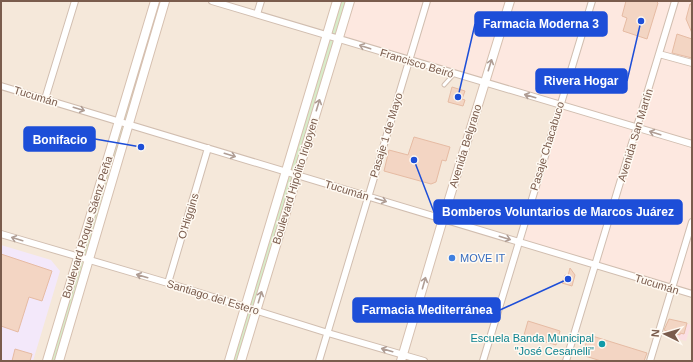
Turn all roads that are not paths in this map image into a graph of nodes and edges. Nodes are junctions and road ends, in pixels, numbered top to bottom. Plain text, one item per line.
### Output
1 (75, 1) edge
2 (155, 1) edge
3 (165, 1) edge
4 (212, 1) edge
5 (261, 1) edge
6 (337, 1) edge
7 (350, 1) edge
8 (427, 1) edge
9 (510, 1) edge
10 (592, 1) edge
11 (674, 1) edge
12 (257, 14) junction
13 (327, 35) junction
14 (338, 38) junction
15 (659, 54) junction
16 (409, 61) junction
17 (692, 63) edge
18 (454, 74) junction
19 (484, 83) junction
20 (444, 85) dead end
21 (1, 86) edge
22 (45, 99) junction
23 (560, 105) junction
24 (118, 121) junction
25 (130, 124) junction
26 (637, 127) junction
27 (692, 144) edge
28 (208, 148) junction
29 (287, 172) junction
30 (297, 175) junction
31 (368, 196) junction
32 (443, 219) junction
33 (692, 222) edge
34 (1, 234) edge
35 (519, 242) junction
36 (78, 257) junction
37 (89, 260) junction
38 (596, 265) junction
39 (168, 283) junction
40 (672, 288) junction
41 (692, 294) edge
42 (245, 307) junction
43 (256, 310) junction
44 (328, 333) junction
45 (402, 358) edge
46 (47, 361) edge
47 (59, 361) edge
48 (229, 361) edge
49 (241, 361) edge
50 (319, 361) edge
51 (424, 361) edge
52 (483, 361) edge
53 (566, 361) edge
54 (650, 361) edge

1 - 22 street
2 - 24 street, Boulevard Roque Sáenz Peña
3 - 25 street, Boulevard Roque Sáenz Peña
4 - 12 street, Francisco Beiró
5 - 12 street
6 - 13 street, Boulevard Hipólito Irigoyen
7 - 14 street, Boulevard Hipólito Irigoyen
8 - 16 street, Pasaje 1 de Mayo
19 -> 9 street, Avenida Belgrano
10 - 23 street, Pasaje Chacabuco
11 - 15 street, Avenida San Martín
12 - 13 street, Francisco Beiró
13 - 14 street, Francisco Beiró
13 - 29 street, Boulevard Hipólito Irigoyen
16 -> 14 street, Francisco Beiró
30 -> 14 street, Boulevard Hipólito Irigoyen
15 - 17 street
15 - 26 street, Avenida San Martín
16 - 18 street, Francisco Beiró
16 - 31 street, Pasaje 1 de Mayo
18 - 19 street, Francisco Beiró
18 - 20 lane
23 -> 19 street, Francisco Beiró
19 - 32 street, Avenida Belgrano
21 - 22 street, Tucumán
22 -> 24 street, Tucumán
23 - 26 street, Francisco Beiró
23 - 35 street, Pasaje Chacabuco
24 - 25 street, Tucumán
24 - 36 street, Boulevard Roque Sáenz Peña
25 - 28 street, Tucumán
25 - 37 street, Boulevard Roque Sáenz Peña
27 -> 26 street, Francisco Beiró
26 - 38 street, Avenida San Martín
28 -> 29 street, Tucumán
28 - 39 street, O'Higgins
29 - 30 street, Tucumán
29 - 42 street, Boulevard Hipólito Irigoyen
30 - 31 street, Tucumán
43 -> 30 street, Boulevard Hipólito Irigoyen
31 -> 32 street, Tucumán
31 - 44 street, Pasaje 1 de Mayo
32 -> 35 street, Tucumán
45 -> 32 street, Avenida Belgrano
33 - 40 street
36 -> 34 street, Santiago del Estero
35 - 38 street, Tucumán
35 - 52 street, Pasaje Chacabuco
36 - 37 street, Santiago del Estero
36 - 46 street, Boulevard Roque Sáenz Peña
39 -> 37 street, Santiago del Estero
37 - 47 street, Boulevard Roque Sáenz Peña
38 - 40 street, Tucumán
38 - 53 street, Avenida San Martín
39 - 42 street, Santiago del Estero
40 - 41 street, Tucumán
40 - 54 street
42 - 43 street, Santiago del Estero
42 - 48 street, Boulevard Hipólito Irigoyen
43 - 44 street, Santiago del Estero
43 - 49 street, Boulevard Hipólito Irigoyen
45 -> 44 street, Santiago del Estero
44 - 50 street, Pasaje 1 de Mayo
45 - 51 street, Santiago del Estero

